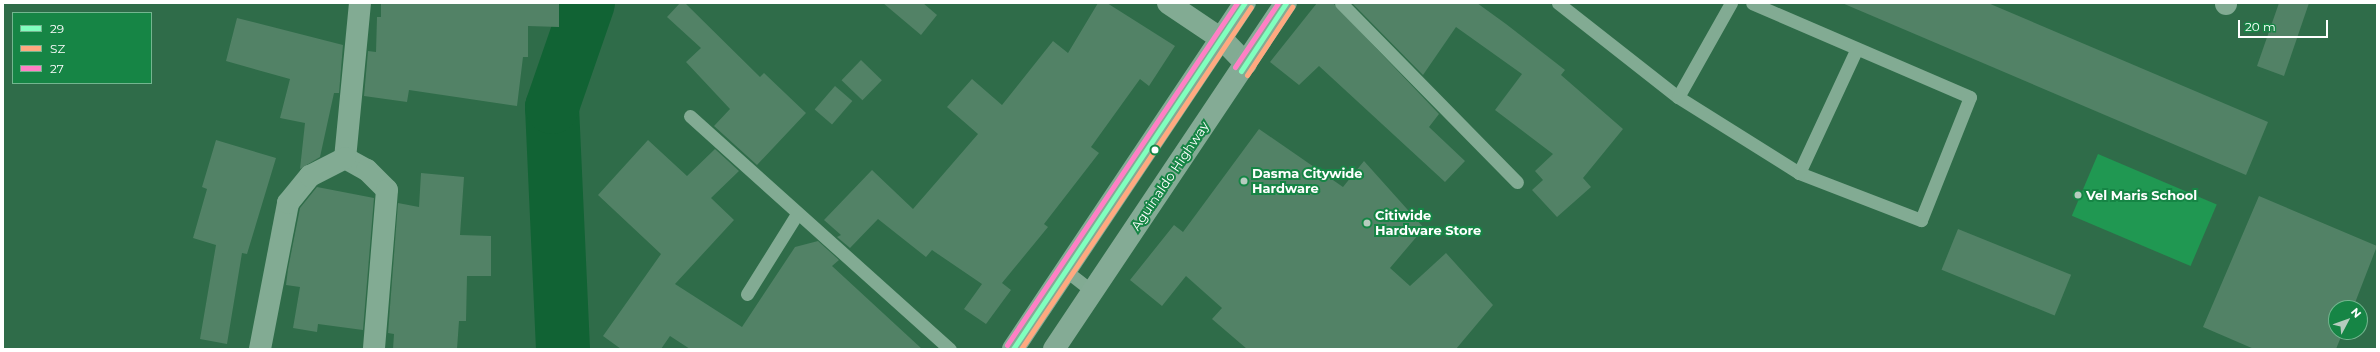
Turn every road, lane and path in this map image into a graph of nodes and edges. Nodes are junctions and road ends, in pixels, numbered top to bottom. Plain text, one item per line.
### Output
1 (360, 3) edge
2 (1168, 3) edge
3 (1245, 3) edge
4 (1286, 3) edge
5 (1341, 3) edge
6 (1558, 3) edge
7 (1731, 3) edge
8 (1752, 3) edge
9 (1223, 40) junction
10 (1856, 50) junction
11 (1246, 64) junction
12 (1678, 97) junction
13 (690, 116) dead end
14 (345, 158) junction
15 (1799, 173) junction
16 (1517, 182) dead end
17 (797, 214) junction
18 (1065, 270) junction
19 (1093, 292) junction
20 (747, 294) dead end
21 (260, 349) edge
22 (374, 349) edge
23 (950, 349) edge
24 (1013, 349) edge
25 (1054, 349) edge

1 - 14 street
2 - 9 street
3 - 9 highway
4 - 11 highway, Aguinaldo Highway
5 - 16 lane
6 - 12 lane
7 - 12 lane
8 - 10 lane
9 - 11 street
9 - 18 highway
10 - 15 lane
10 - 15 lane
11 - 19 highway, Aguinaldo Highway
12 - 15 lane
13 - 17 lane
14 - 21 street
14 - 22 street
17 - 20 lane
17 - 23 lane
18 - 19 lane
18 - 24 highway
19 - 25 highway, Aguinaldo Highway

